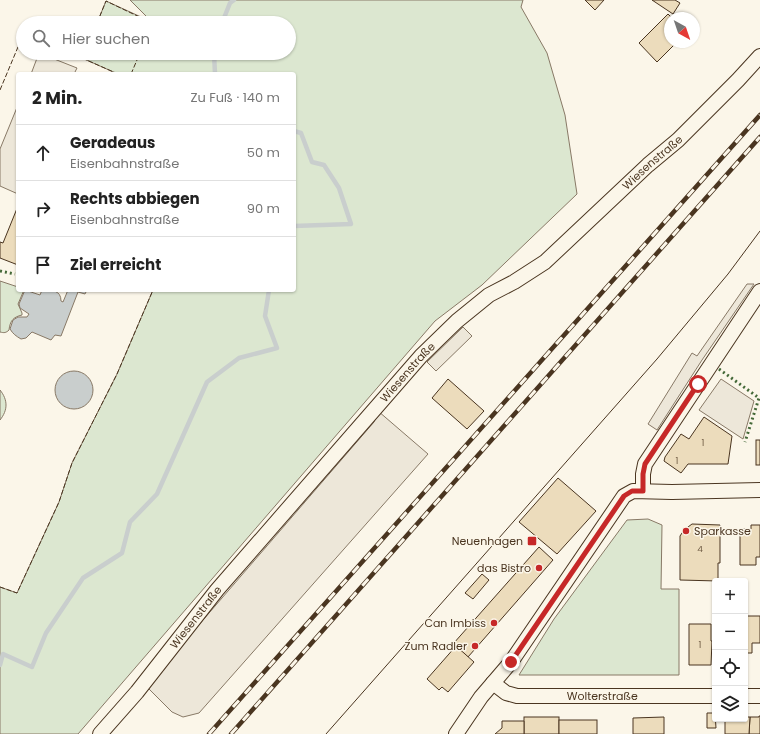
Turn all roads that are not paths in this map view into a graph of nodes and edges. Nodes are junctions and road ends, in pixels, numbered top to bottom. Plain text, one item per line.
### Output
1 (760, 56) edge
2 (760, 291) edge
3 (760, 490) edge
4 (643, 491) junction
5 (493, 683) junction
6 (712, 696) edge
7 (748, 696) edge
8 (760, 696) edge
9 (100, 734) edge
10 (456, 734) edge

1 - 9 street, Wiesenstraße
2 - 4 street
3 - 4 street
4 - 5 street
5 - 6 street, Wolterstraße
5 - 10 street
7 - 8 street

